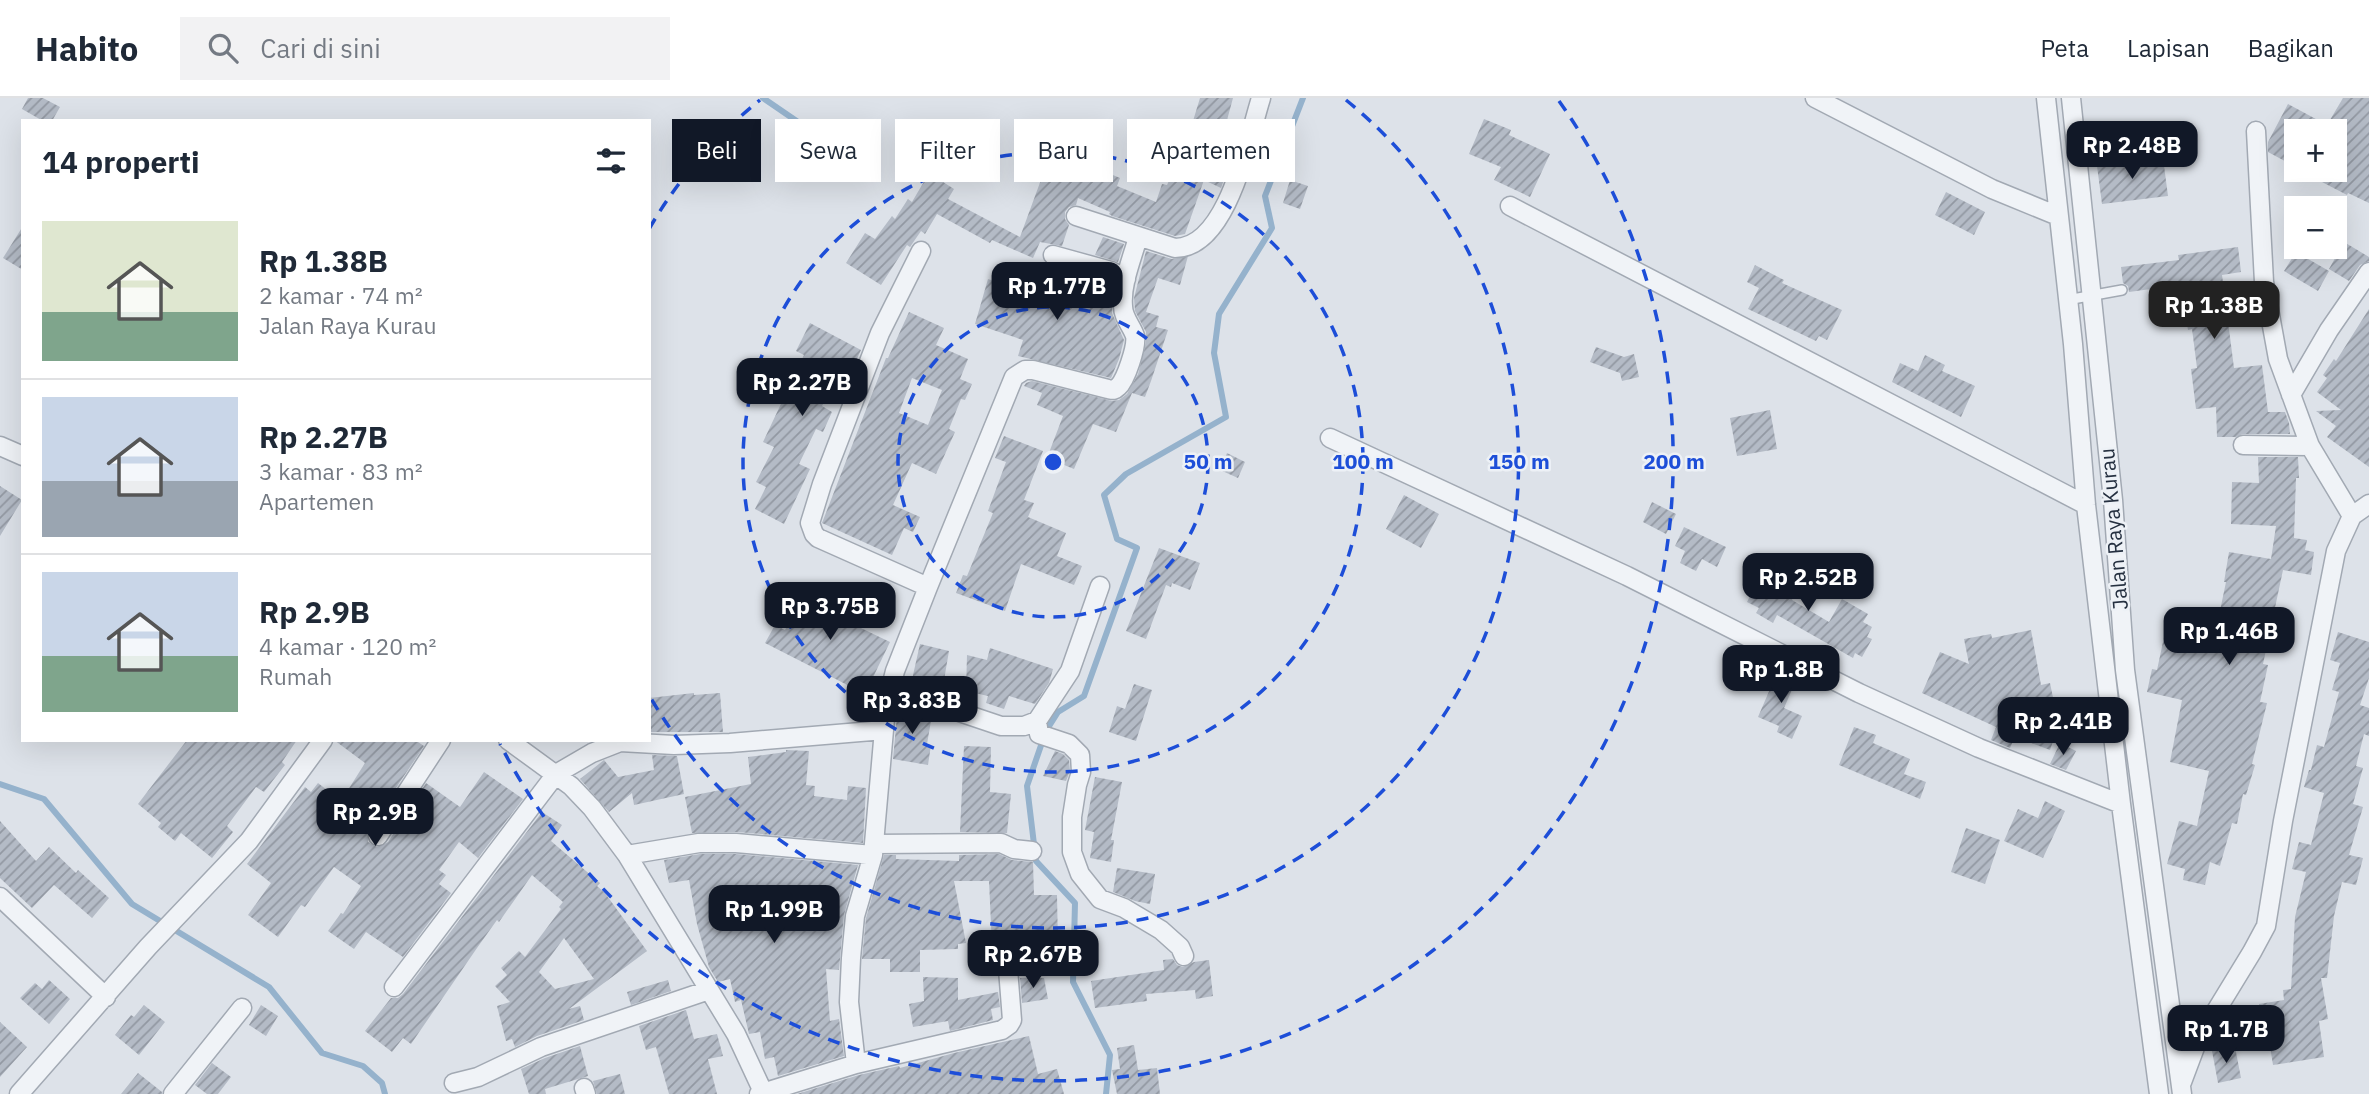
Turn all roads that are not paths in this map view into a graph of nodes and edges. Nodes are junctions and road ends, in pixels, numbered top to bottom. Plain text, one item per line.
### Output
1 (1261, 98) edge
2 (1815, 98) edge
3 (2046, 98) edge
4 (2071, 98) edge
5 (2256, 131) dead end
6 (1510, 206) dead end
7 (1076, 216) dead end
8 (2058, 216) junction
9 (1138, 237) junction
10 (921, 251) dead end
11 (1052, 255) dead end
12 (2369, 272) edge
13 (1126, 279) junction
14 (2122, 290) dead end
15 (2092, 296) junction
16 (2067, 300) junction
17 (2291, 395) junction
18 (1330, 438) dead end
19 (2243, 445) dead end
20 (0, 446) edge
21 (2309, 446) junction
22 (21, 455) edge
23 (2369, 504) edge
24 (2086, 505) junction
25 (2352, 516) junction
26 (1100, 586) dead end
27 (928, 587) junction
28 (891, 689) junction
29 (1038, 727) junction
30 (884, 730) junction
31 (322, 742) edge
32 (440, 742) edge
33 (511, 742) edge
34 (556, 774) junction
35 (2121, 804) junction
36 (377, 836) dead end
37 (874, 849) junction
38 (1032, 851) dead end
39 (626, 855) junction
40 (0, 897) edge
41 (1007, 956) dead end
42 (1184, 956) dead end
43 (394, 987) dead end
44 (709, 990) junction
45 (106, 997) junction
46 (242, 1008) dead end
47 (856, 1064) junction
48 (454, 1083) dead end
49 (2181, 1089) edge
50 (762, 1093) edge
51 (19, 1094) edge
52 (173, 1094) edge
53 (2159, 1094) edge

1 - 9 street
2 - 8 street
3 - 8 street
4 - 15 street, Jalan Raya Kurau
5 - 17 street
6 - 24 street
7 - 9 street
8 - 16 street
9 - 13 street
10 - 27 street
11 - 13 street
12 - 17 street
13 - 27 street
14 - 15 lane
15 - 16 lane
15 - 49 street, Jalan Raya Kurau
16 - 24 street
17 - 21 street
18 - 35 street
19 - 21 street
20 - 22 street
21 - 25 street
23 - 25 street
24 - 35 street
25 - 49 street, Jalan Raya Kurau
26 - 29 street
27 - 28 street
28 - 29 street
28 - 30 street
29 - 42 street
30 - 34 street
30 - 37 street
31 - 45 street
32 - 36 street
33 - 34 street
34 - 39 street
34 - 43 street
35 - 53 street
37 - 38 street
37 - 39 street
37 - 47 street
39 - 44 street
40 - 45 street
41 - 47 street
44 - 48 street
44 - 50 street
45 - 51 street
46 - 52 street
47 - 50 street

